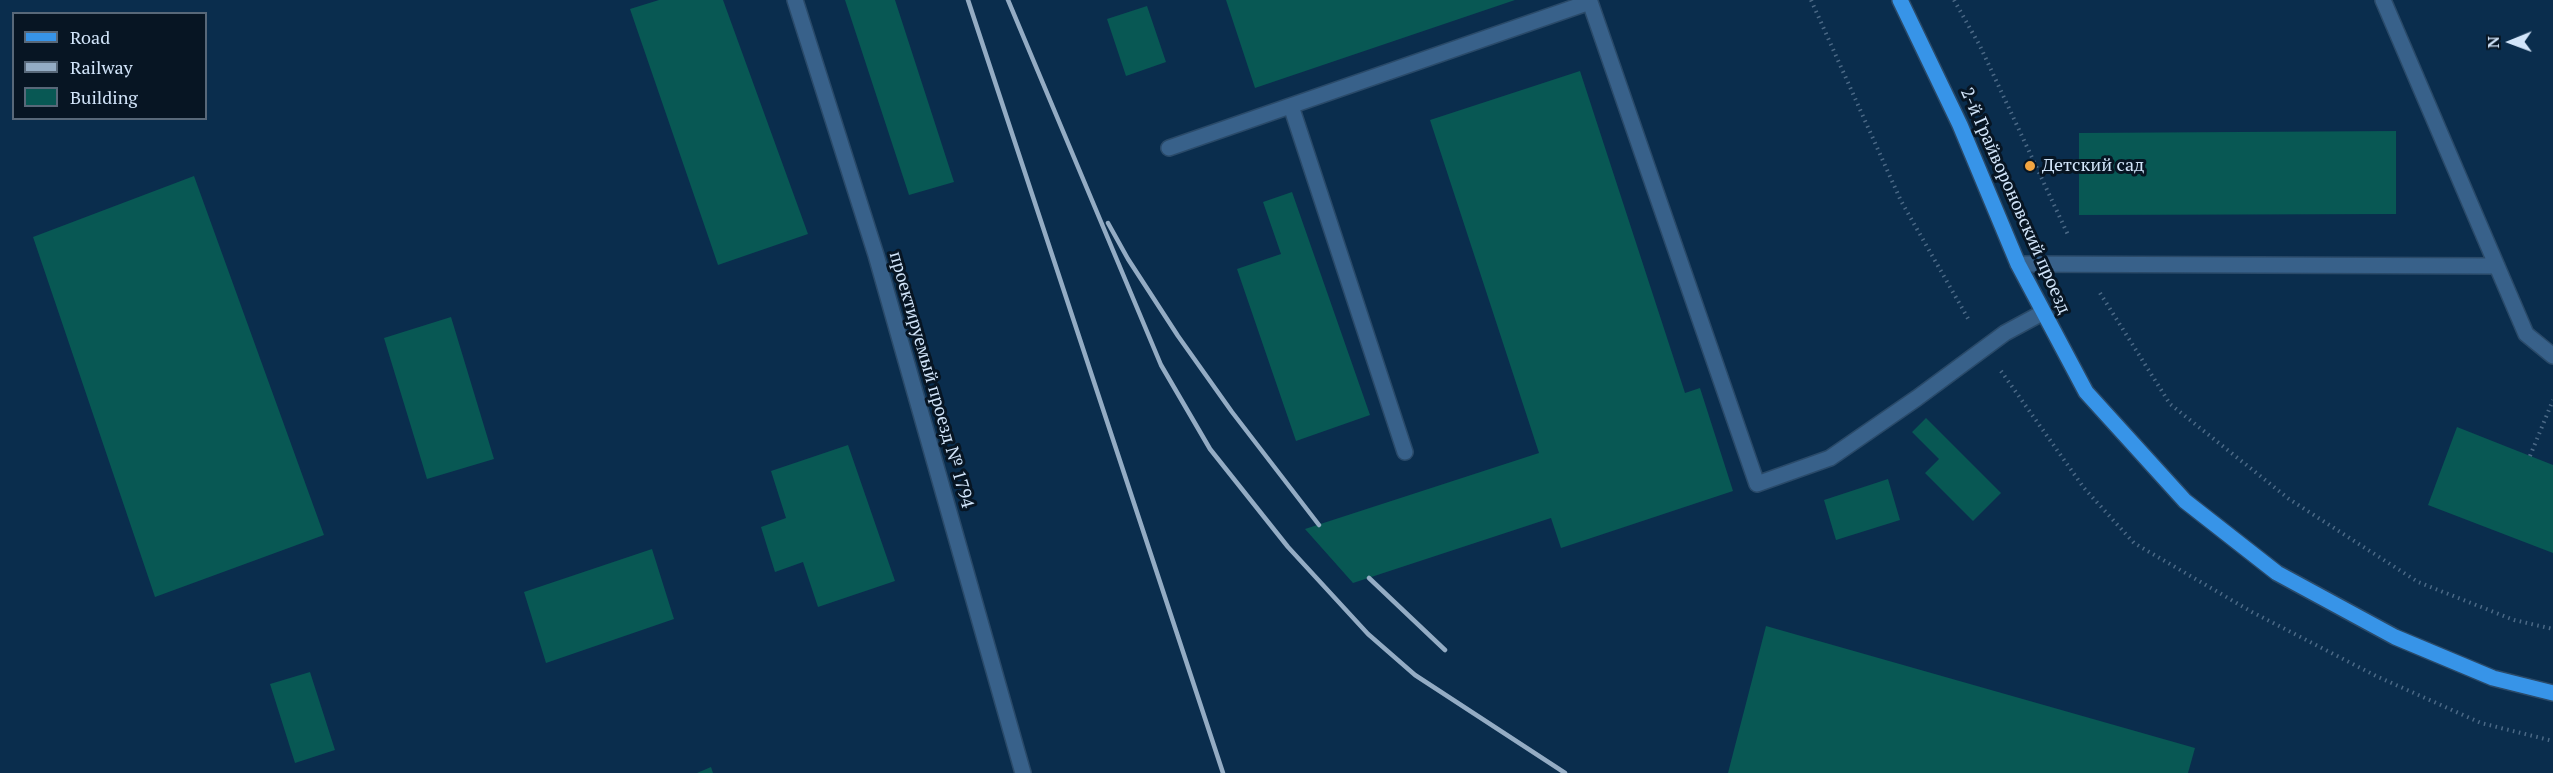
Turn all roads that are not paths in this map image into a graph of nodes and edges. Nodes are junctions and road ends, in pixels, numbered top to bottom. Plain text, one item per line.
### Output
1 (795, 0) edge
2 (1900, 0) edge
3 (2383, 0) edge
4 (1591, 1) edge
5 (1291, 106) junction
6 (1168, 148) dead end
7 (2018, 264) junction
8 (2498, 266) junction
9 (2042, 313) junction
10 (2553, 356) edge
11 (1404, 452) dead end
12 (2553, 693) edge
13 (1023, 773) edge

1 - 13 street, проектируемый проезд № 1794
2 - 7 main road, 2-й Грайвороновский проезд
3 - 8 street
4 - 5 street
4 - 9 street
5 - 6 street
5 - 11 street
7 - 8 street
7 - 9 main road, 2-й Грайвороновский проезд
8 - 10 street
9 - 12 main road, 2-й Грайвороновский проезд

